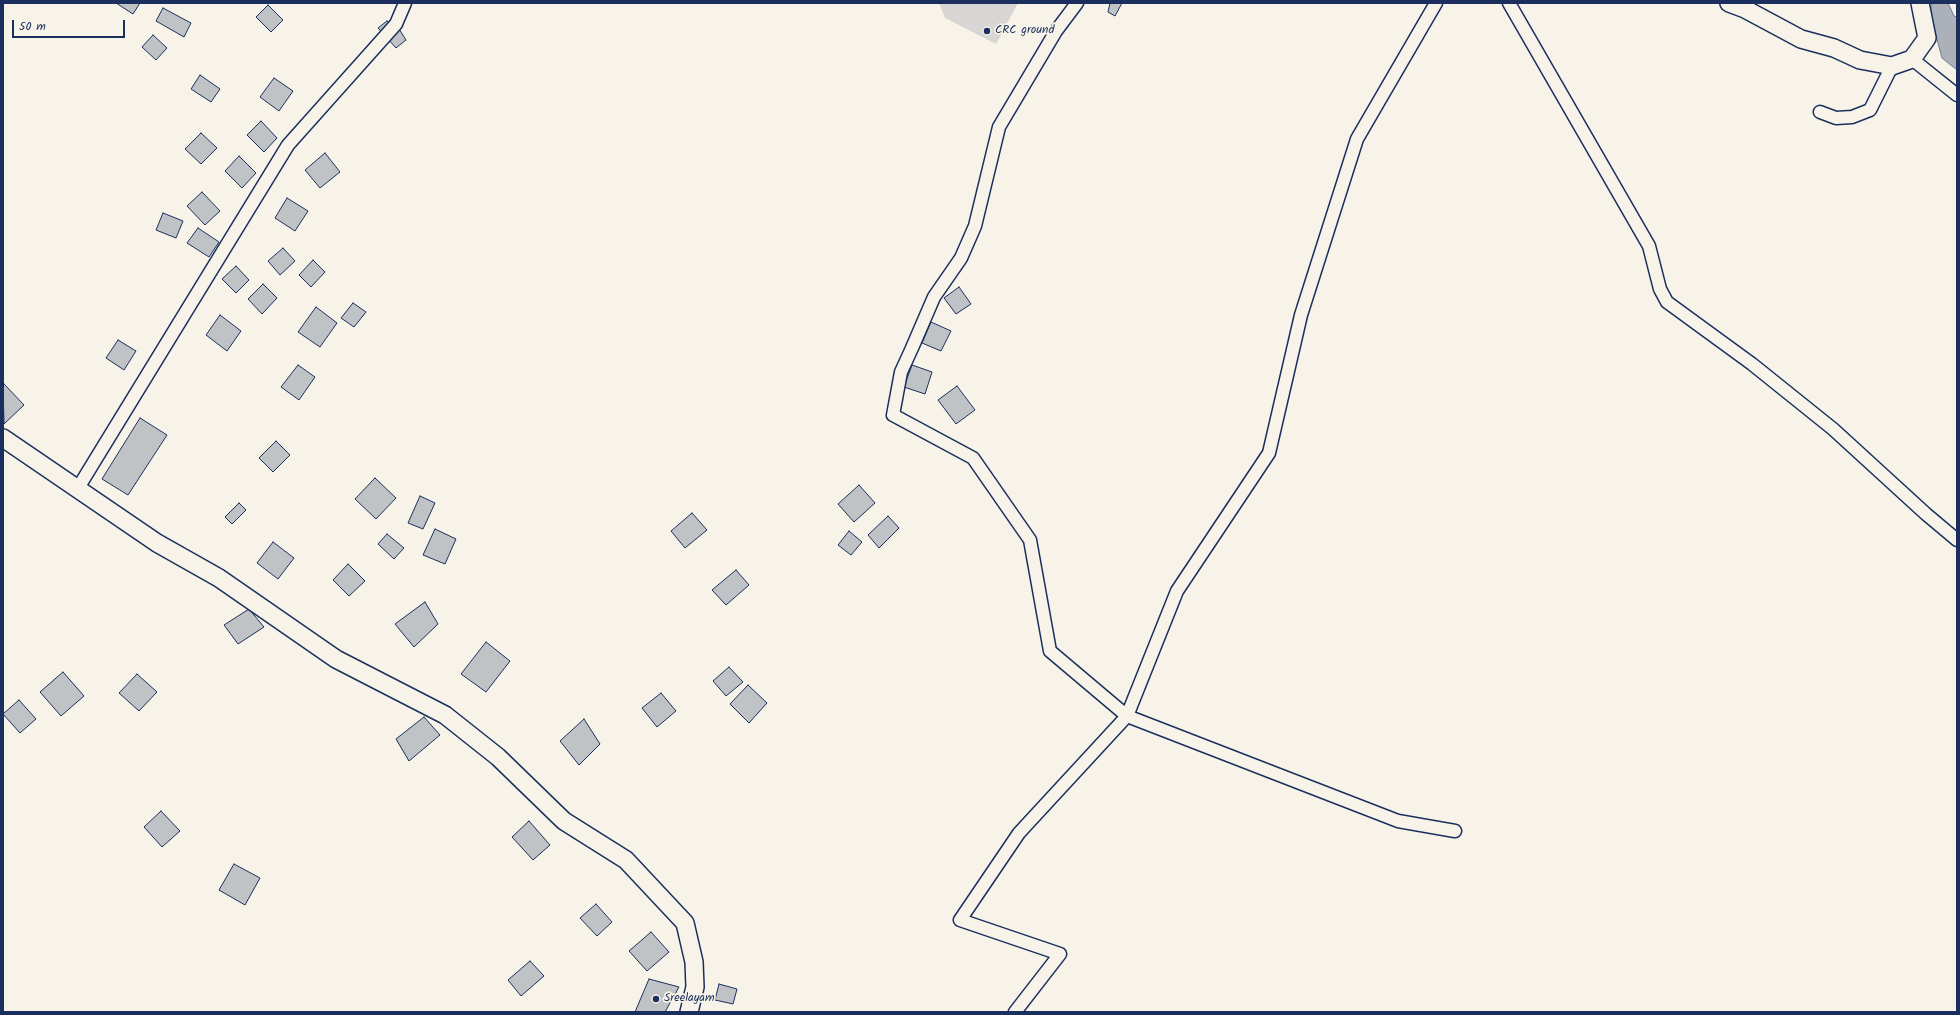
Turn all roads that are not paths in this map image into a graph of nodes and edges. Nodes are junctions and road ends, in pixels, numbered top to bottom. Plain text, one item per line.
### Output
1 (405, 3) edge
2 (1077, 3) edge
3 (1436, 3) edge
4 (1509, 3) edge
5 (1729, 3) edge
6 (1920, 3) edge
7 (1912, 59) junction
8 (1892, 66) junction
9 (1957, 94) edge
10 (1820, 112) dead end
11 (3, 438) edge
12 (78, 488) junction
13 (1957, 540) edge
14 (1127, 716) junction
15 (1455, 831) dead end
16 (689, 1012) edge
17 (1015, 1012) edge

1 - 12 street
2 - 14 street
3 - 14 street
4 - 13 street
5 - 8 main road
6 - 7 main road
7 - 8 main road
7 - 9 street
8 - 10 street
11 - 12 main road
12 - 16 main road
14 - 15 street
14 - 17 street

